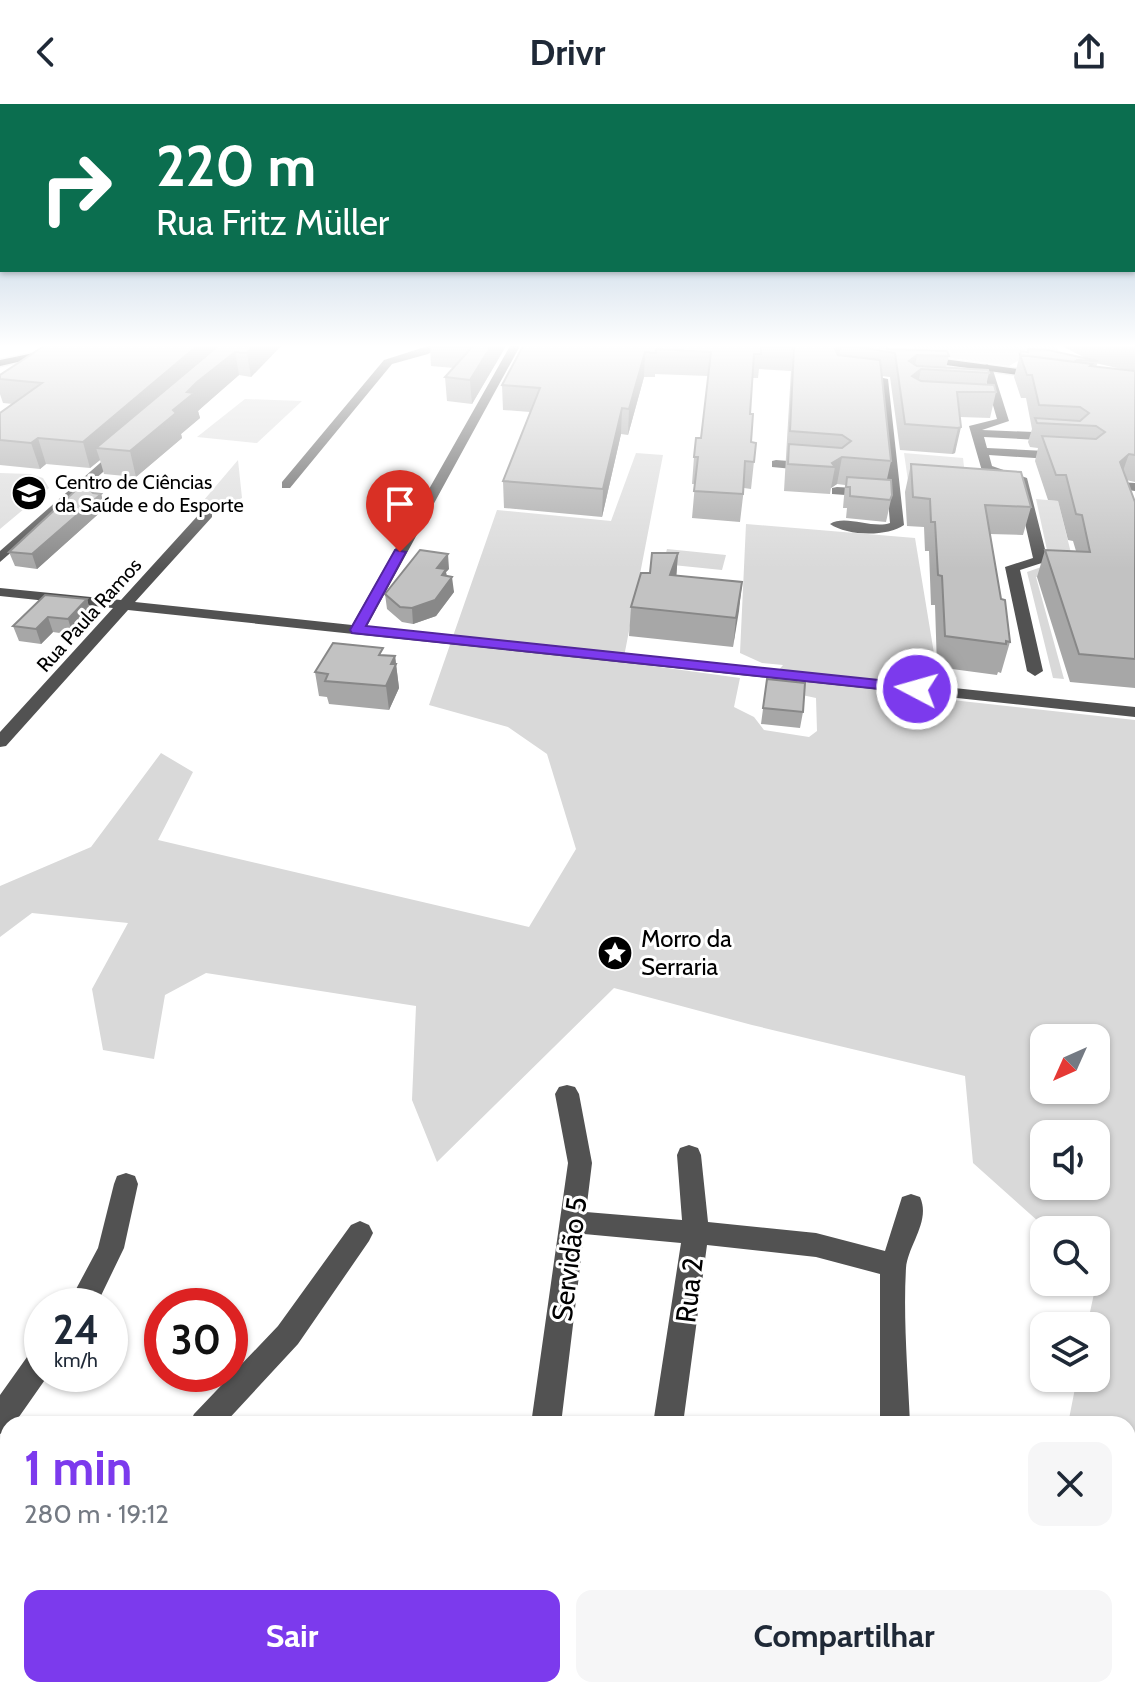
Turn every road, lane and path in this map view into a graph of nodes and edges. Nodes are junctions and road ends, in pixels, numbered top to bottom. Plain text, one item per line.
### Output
1 (340, 420) edge
2 (474, 420) edge
3 (888, 420) edge
4 (1003, 420) edge
5 (977, 433) junction
6 (1073, 438) edge
7 (129, 444) edge
8 (981, 451) junction
9 (1073, 456) edge
10 (776, 464) dead end
11 (822, 467) edge
12 (286, 485) dead end
13 (1135, 487) edge
14 (837, 491) dead end
15 (896, 495) junction
16 (207, 514) dead end
17 (837, 524) dead end
18 (1135, 526) edge
19 (0, 558) edge
20 (0, 592) edge
21 (125, 605) junction
22 (357, 630) junction
23 (1035, 671) dead end
24 (1135, 712) edge
25 (0, 742) edge
26 (567, 1094) dead end
27 (689, 1155) dead end
28 (126, 1184) dead end
29 (911, 1205) dead end
30 (575, 1222) junction
31 (696, 1231) junction
32 (360, 1233) dead end
33 (893, 1265) junction
34 (93, 1288) edge
35 (24, 1385) edge
36 (2, 1416) edge
37 (212, 1416) edge
38 (547, 1416) edge
39 (669, 1416) edge
40 (895, 1416) edge

1 - 12 street
2 - 22 street
3 - 15 street
4 - 5 street
5 - 6 street
5 - 8 street
7 - 19 street
8 - 9 street
8 - 23 street
10 - 11 street
13 - 18 street
14 - 15 street
15 - 17 street
16 - 21 street, Rua Paula Ramos
20 - 21 street
21 - 22 street
21 - 25 street, Rua Paula Ramos
22 - 24 street
26 - 30 street, Servidão 5
27 - 31 street, Rua 2
28 - 34 street
29 - 33 street
30 - 31 street
30 - 38 street, Servidão 5
31 - 33 street
31 - 39 street, Rua 2
32 - 37 street
33 - 40 street
35 - 36 street

